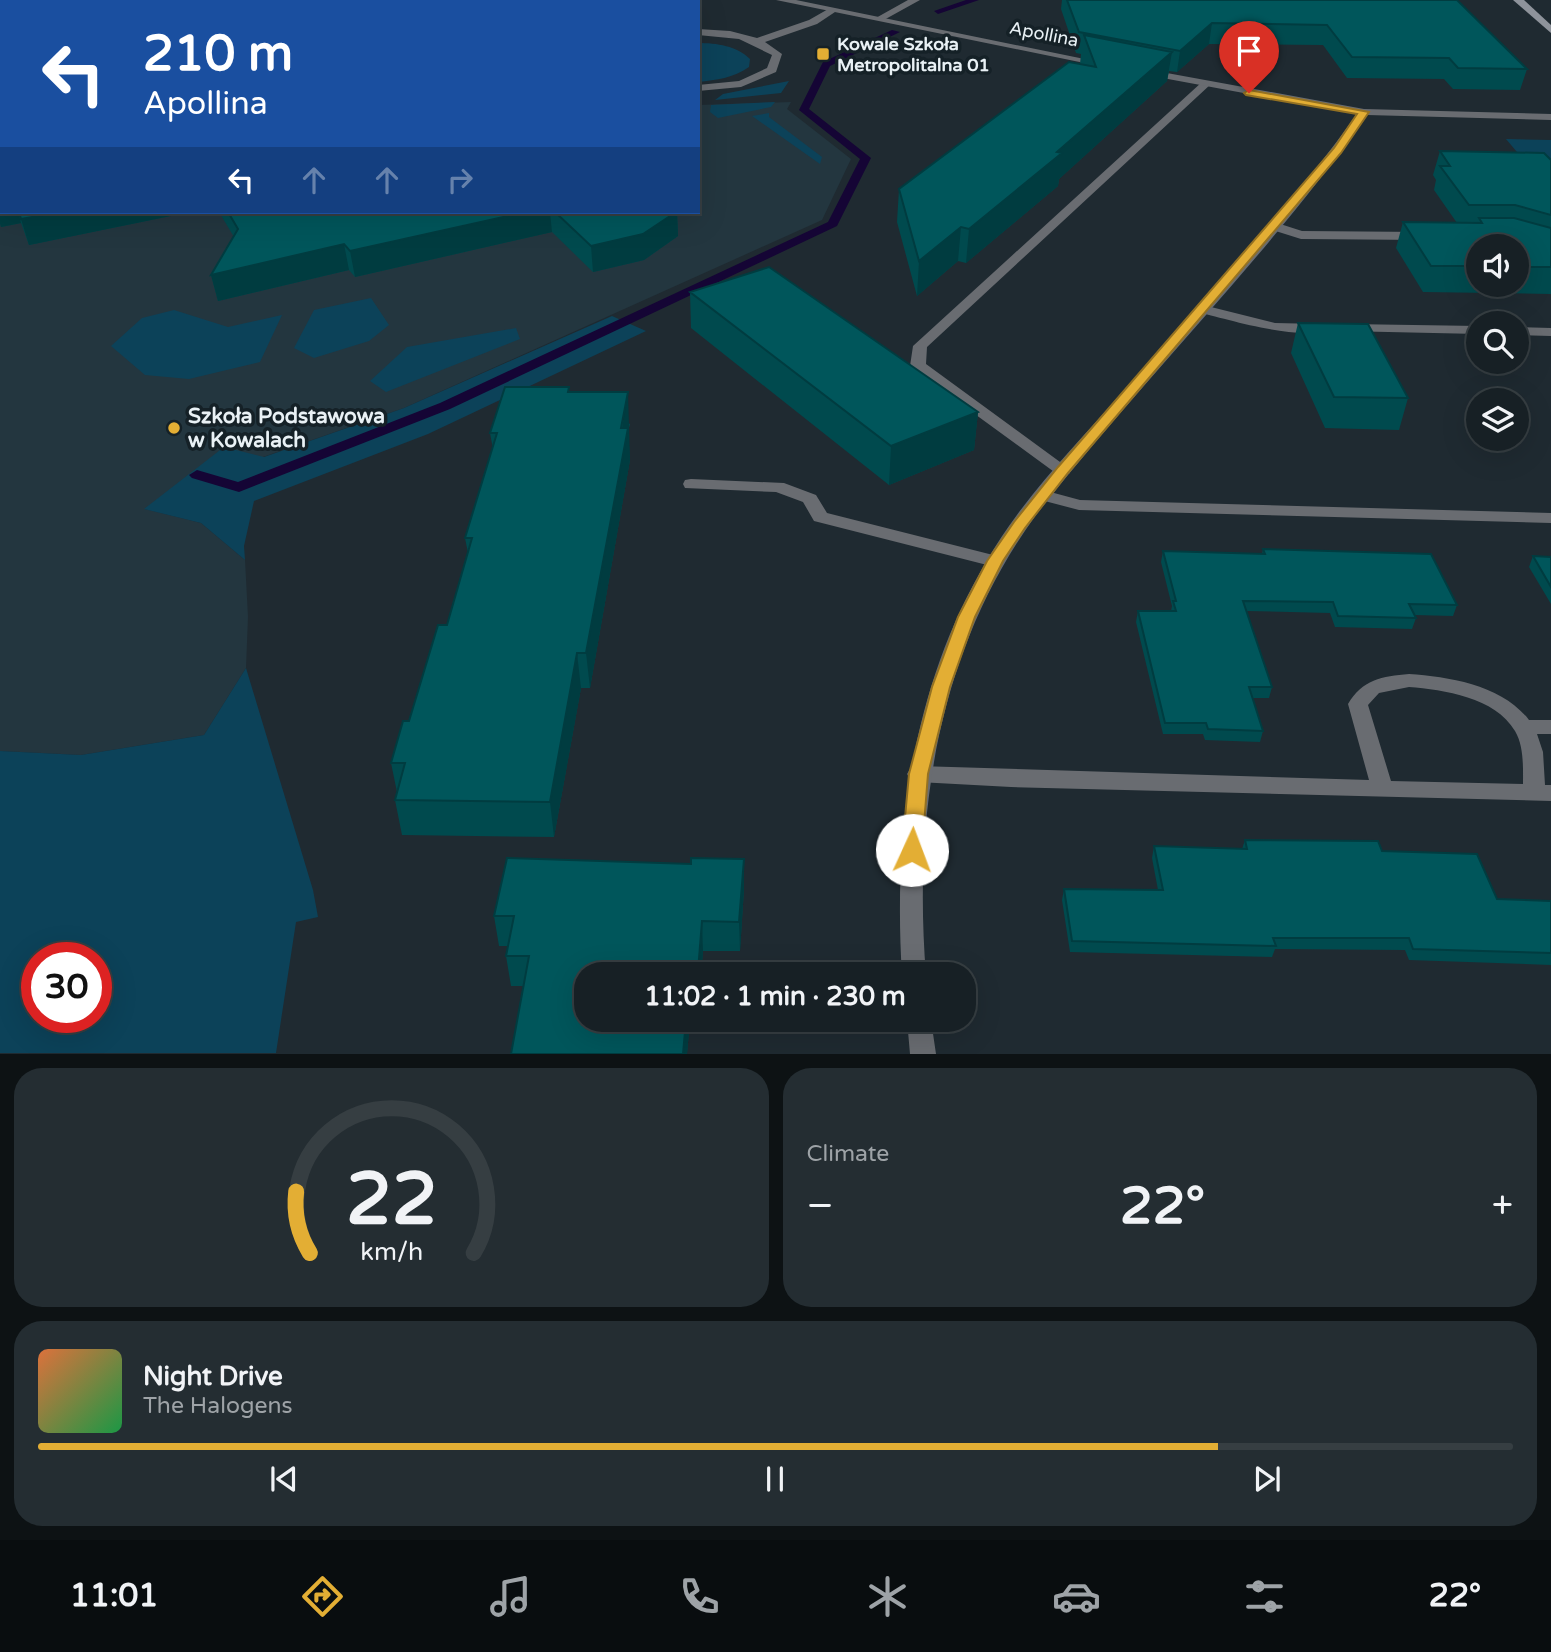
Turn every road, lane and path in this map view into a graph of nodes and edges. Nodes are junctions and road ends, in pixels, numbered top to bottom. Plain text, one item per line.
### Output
1 (781, 0) edge
2 (915, 0) edge
3 (1518, 0) edge
4 (833, 10) junction
5 (879, 19) junction
6 (1551, 30) edge
7 (700, 32) edge
8 (760, 40) junction
9 (1113, 66) edge
10 (1139, 71) edge
11 (1206, 85) junction
12 (700, 88) edge
13 (1364, 112) junction
14 (1551, 117) edge
15 (1274, 226) junction
16 (1441, 236) edge
17 (1203, 309) junction
18 (1466, 330) edge
19 (1529, 331) edge
20 (1551, 332) edge
21 (1063, 470) junction
22 (691, 484) dead end
23 (1043, 495) junction
24 (1551, 518) edge
25 (995, 561) junction
26 (1524, 727) junction
27 (1551, 727) edge
28 (918, 774) junction
29 (1382, 788) junction
30 (1542, 793) edge
31 (914, 962) edge
32 (920, 1032) edge
33 (923, 1054) edge

1 - 4 street, Apollina
2 - 5 street
3 - 6 street
4 - 5 street, Apollina
4 - 8 street
5 - 9 street, Apollina
7 - 8 street
8 - 12 street
10 - 11 street
11 - 13 street
11 - 21 street
13 - 14 street
13 - 15 street
15 - 16 street
15 - 17 street
17 - 18 street
17 - 21 street
19 - 20 street
21 - 23 street
22 - 25 street
23 - 24 street
23 - 25 street
25 - 28 street
26 - 27 street
26 - 29 street
26 - 30 street
28 - 29 street
28 - 31 street
29 - 30 street
32 - 33 street

